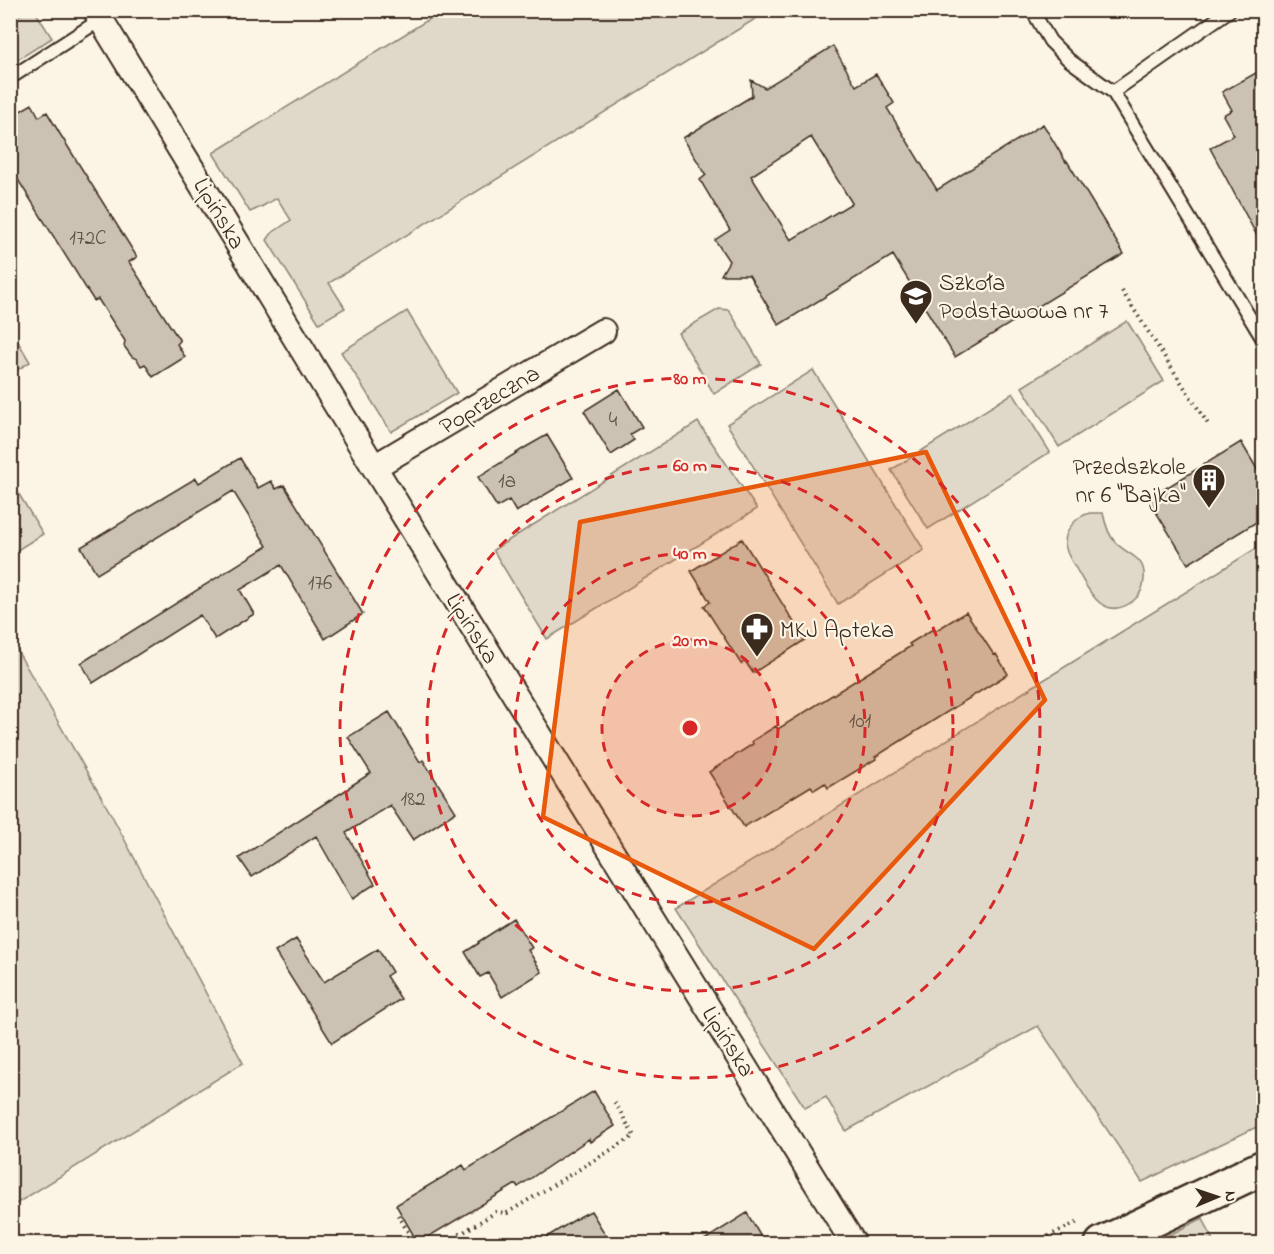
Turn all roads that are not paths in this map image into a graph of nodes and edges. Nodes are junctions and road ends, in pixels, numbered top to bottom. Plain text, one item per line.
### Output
1 (1032, 10) edge
2 (1230, 10) edge
3 (98, 15) edge
4 (10, 78) edge
5 (1113, 92) junction
6 (603, 331) dead end
7 (1263, 341) edge
8 (374, 467) junction
9 (1263, 1167) edge
10 (854, 1244) edge
11 (1102, 1244) edge

1 - 5 lane
2 - 5 lane
3 - 4 lane
3 - 8 street, Lipińska
5 - 7 lane
6 - 8 street, Poprzeczna
8 - 10 street, Lipińska
9 - 11 main road

